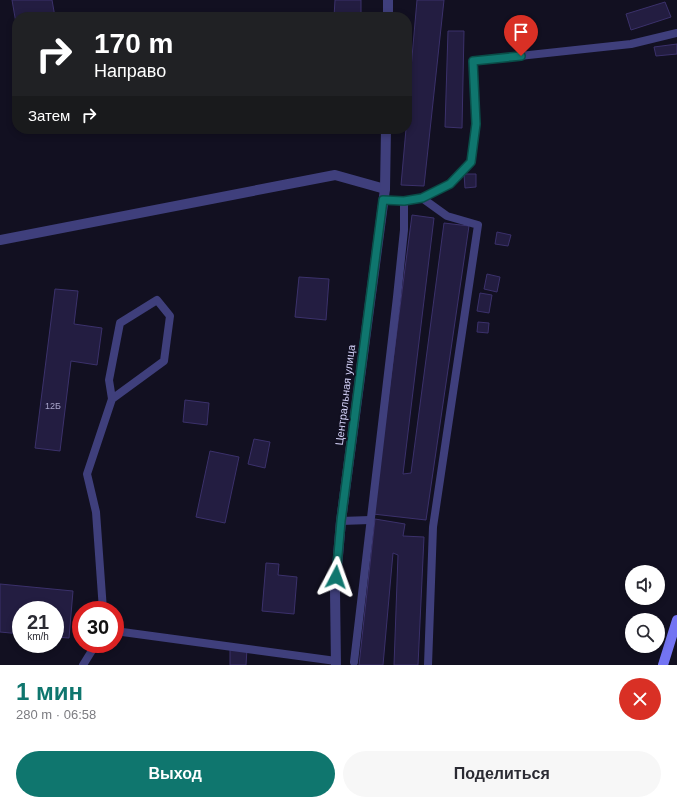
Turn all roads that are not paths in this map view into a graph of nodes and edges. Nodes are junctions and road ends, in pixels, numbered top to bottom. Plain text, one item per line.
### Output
1 (388, 0) edge
2 (388, 12) edge
3 (677, 33) edge
4 (386, 134) edge
5 (385, 189) junction
6 (422, 198) junction
7 (383, 200) junction
8 (404, 201) junction
9 (0, 240) edge
10 (112, 399) junction
11 (370, 520) junction
12 (341, 521) junction
13 (102, 601) edge
14 (677, 620) edge
15 (124, 632) edge
16 (90, 653) edge
17 (354, 662) dead end
18 (336, 663) edge
19 (83, 665) edge
20 (428, 665) edge
21 (663, 665) edge

1 - 2 street
3 - 6 lane
4 - 5 street, Центральная улица
5 - 7 street, Центральная улица
5 - 9 street
6 - 8 lane
6 - 20 lane
7 - 8 lane
7 - 12 street, Центральная улица
8 - 11 lane
10 - 10 lane
10 - 13 lane
11 - 12 lane
11 - 17 lane
12 - 18 street, Центральная улица
14 - 21 main road
15 - 18 lane
16 - 19 lane

